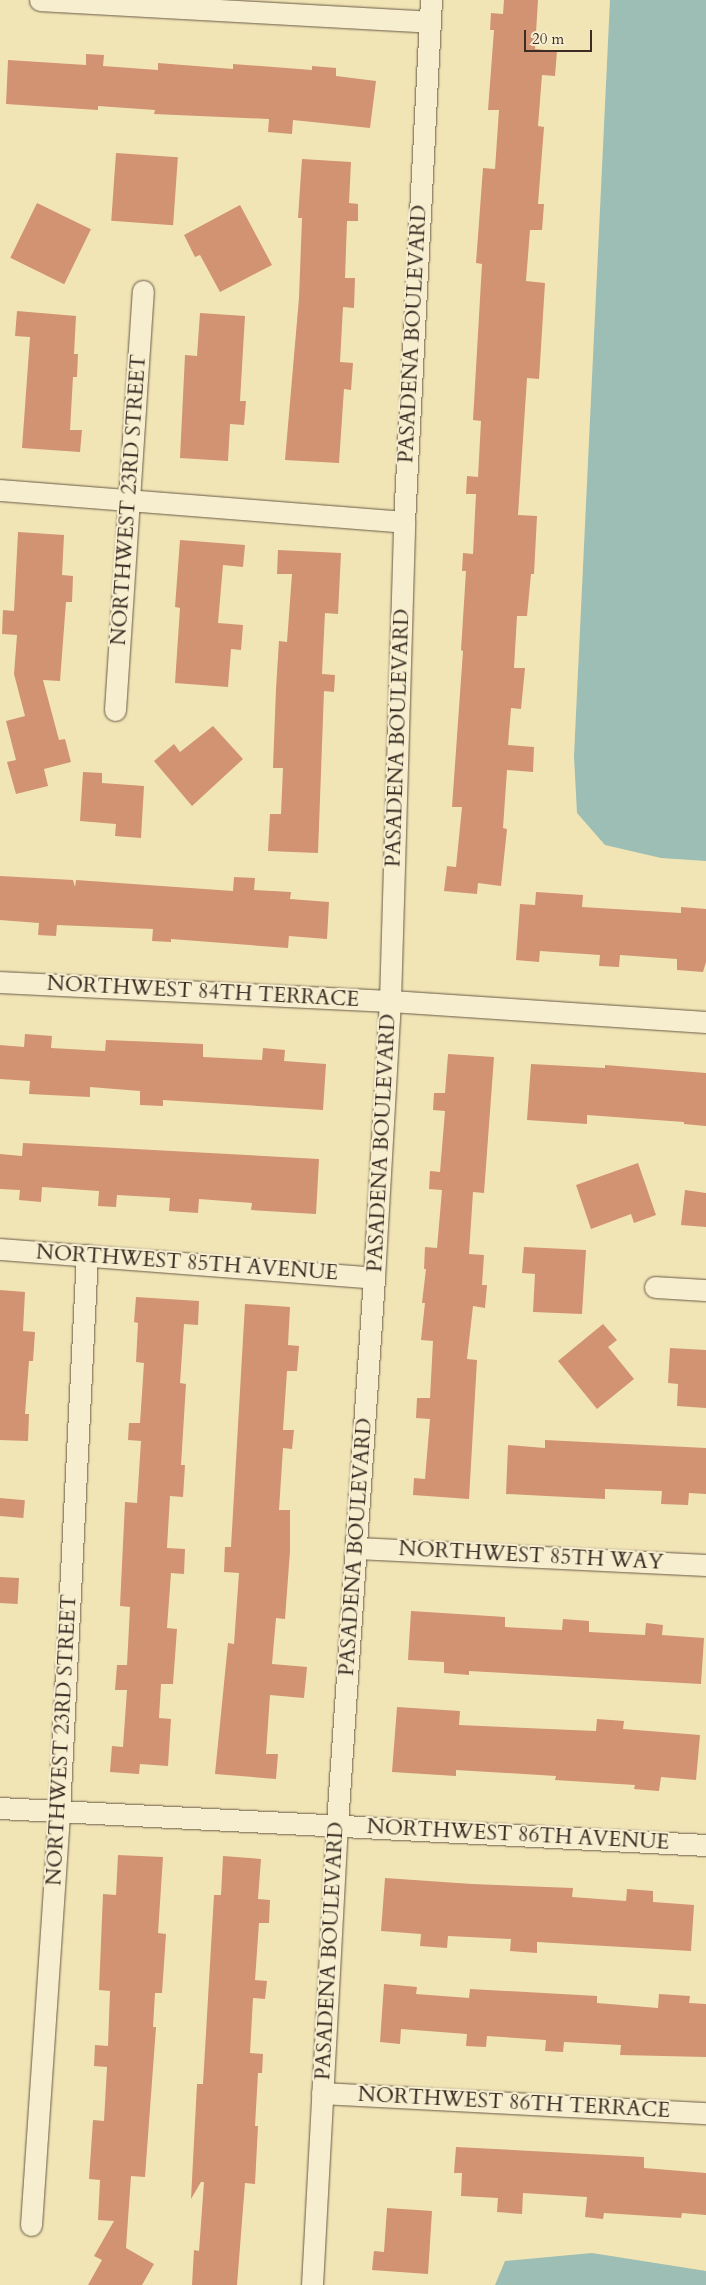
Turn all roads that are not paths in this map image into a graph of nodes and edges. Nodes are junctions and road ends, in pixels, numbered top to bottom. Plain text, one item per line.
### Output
1 (40, 0) edge
2 (431, 0) edge
3 (428, 22) junction
4 (144, 291) dead end
5 (0, 490) edge
6 (130, 501) junction
7 (404, 522) junction
8 (115, 710) dead end
9 (0, 982) edge
10 (390, 1001) junction
11 (706, 1022) edge
12 (0, 1249) edge
13 (88, 1255) junction
14 (374, 1278) junction
15 (655, 1287) dead end
16 (706, 1290) edge
17 (357, 1548) junction
18 (706, 1565) edge
19 (0, 1808) edge
20 (59, 1811) junction
21 (337, 1824) junction
22 (706, 1845) edge
23 (322, 2093) junction
24 (706, 2113) edge
25 (31, 2225) dead end
26 (312, 2285) edge

1 - 3 street
2 - 3 street, PASADENA BOULEVARD
3 - 7 street, PASADENA BOULEVARD
4 - 6 street, NORTHWEST 23RD STREET
5 - 6 street
6 - 7 street
6 - 8 street, NORTHWEST 23RD STREET
7 - 10 street, PASADENA BOULEVARD
9 - 10 street, NORTHWEST 84TH TERRACE
10 - 11 street, NORTHWEST 84TH TERRACE
10 - 14 street, PASADENA BOULEVARD
12 - 13 street, NORTHWEST 85TH AVENUE
13 - 14 street, NORTHWEST 85TH AVENUE
13 - 20 street, NORTHWEST 23RD STREET
14 - 17 street, PASADENA BOULEVARD
15 - 16 street
17 - 18 street, NORTHWEST 85TH WAY
17 - 21 street, PASADENA BOULEVARD
19 - 20 street, NORTHWEST 86TH AVENUE
20 - 21 street, NORTHWEST 86TH AVENUE
20 - 25 street, NORTHWEST 23RD STREET
21 - 22 street, NORTHWEST 86TH AVENUE
21 - 23 street, PASADENA BOULEVARD
23 - 24 street, NORTHWEST 86TH TERRACE
23 - 26 street, PASADENA BOULEVARD

